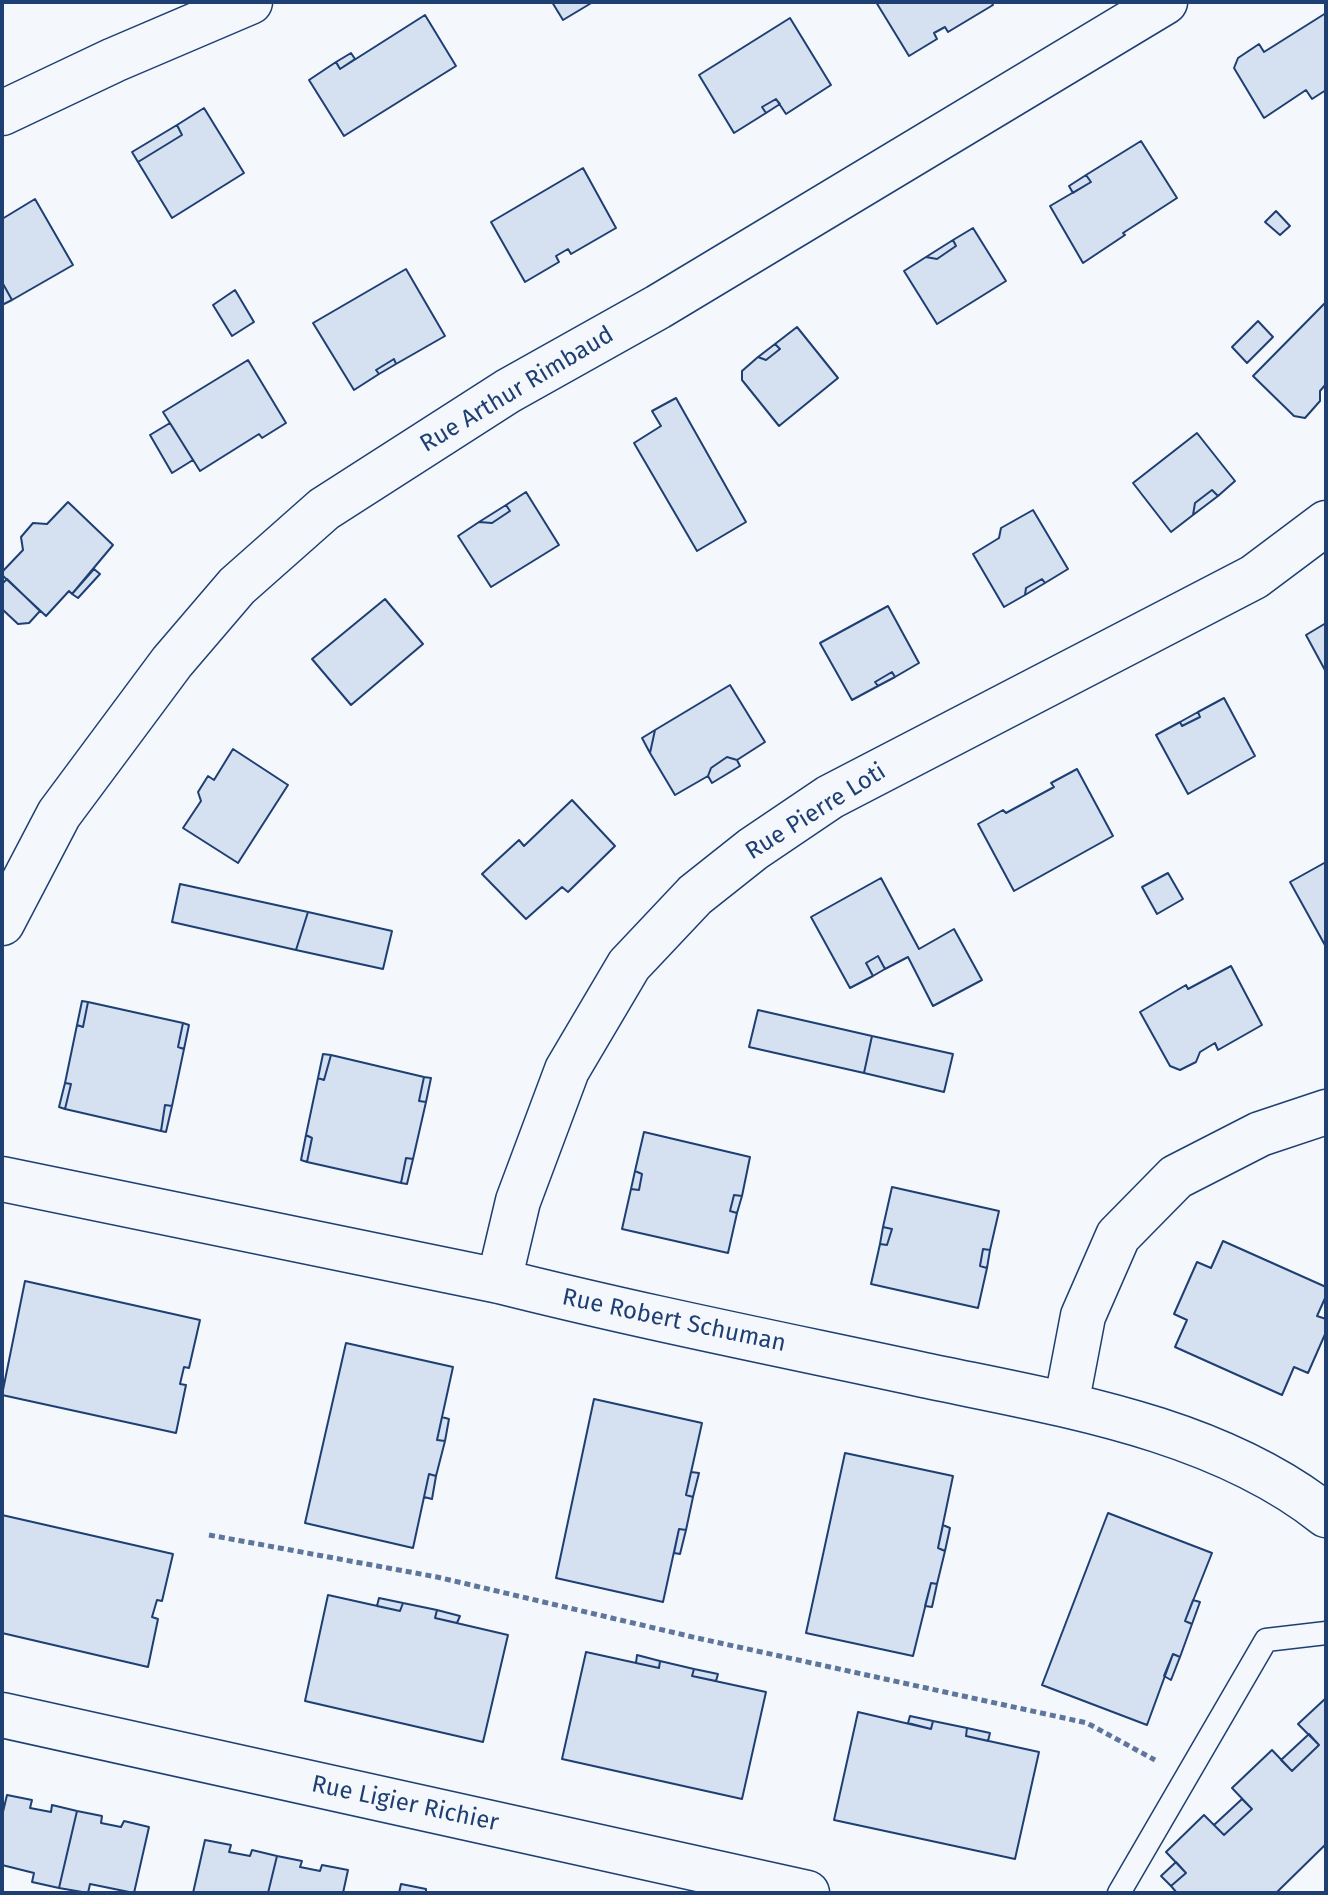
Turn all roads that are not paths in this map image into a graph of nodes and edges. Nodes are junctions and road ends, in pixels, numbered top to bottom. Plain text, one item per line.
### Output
1 (250, 2) edge
2 (1165, 2) edge
3 (2, 113) edge
4 (1326, 523) edge
5 (2, 923) edge
6 (1326, 1112) edge
7 (2, 1179) edge
8 (499, 1281) junction
9 (1066, 1405) junction
10 (1326, 1515) edge
11 (1326, 1633) edge
12 (2, 1715) edge
13 (807, 1893) edge
14 (1119, 1893) edge

1 - 3 street
2 - 5 street, Rue Arthur Rimbaud
4 - 8 street, Rue Pierre Loti
6 - 9 street
7 - 8 street, Rue Robert Schuman
8 - 9 street, Rue Robert Schuman
9 - 10 street, Rue Robert Schuman
11 - 14 lane
12 - 13 street, Rue Ligier Richier

